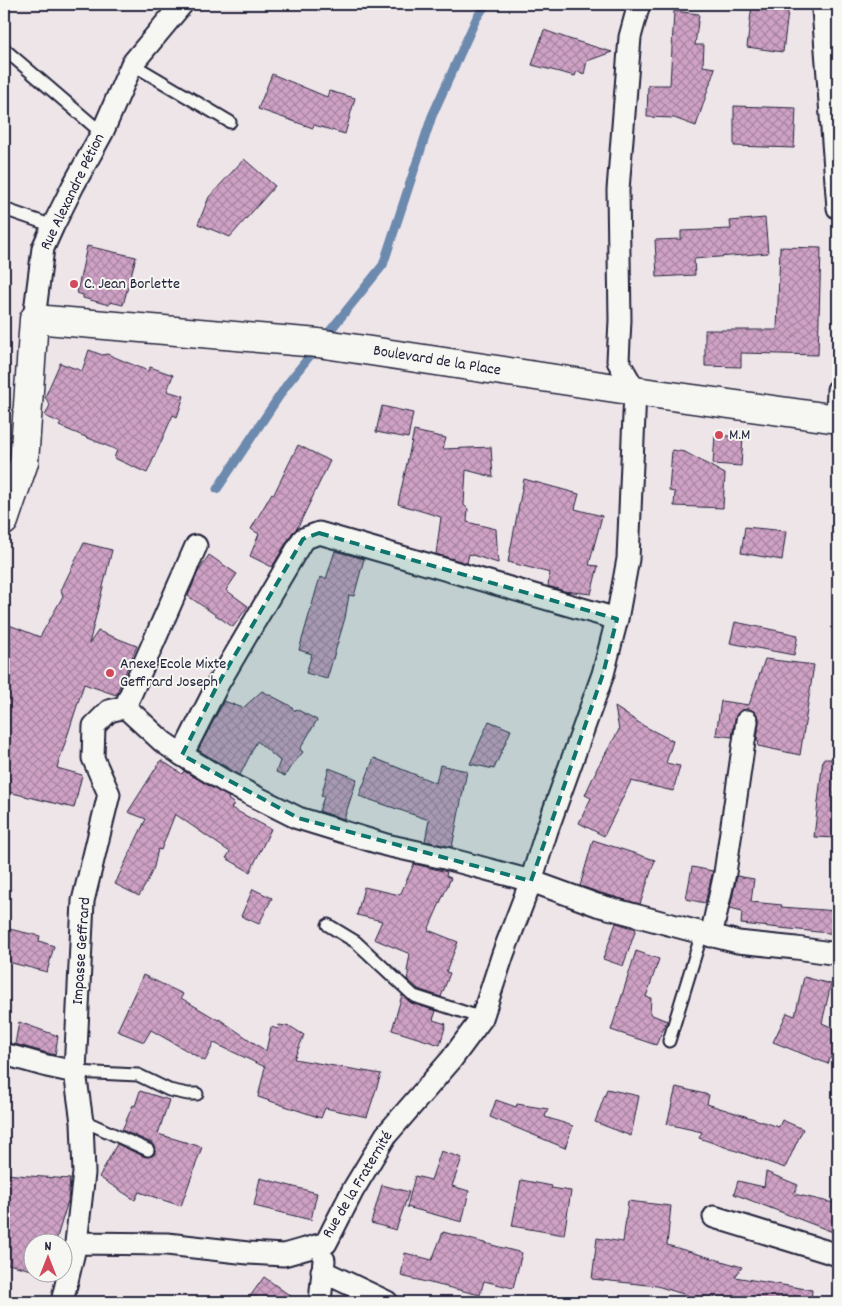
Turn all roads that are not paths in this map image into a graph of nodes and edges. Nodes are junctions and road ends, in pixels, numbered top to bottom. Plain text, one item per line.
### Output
1 (182, 4) edge
2 (639, 4) edge
3 (825, 4) edge
4 (4, 49) edge
5 (132, 64) junction
6 (230, 122) dead end
7 (102, 133) junction
8 (838, 208) edge
9 (4, 209) edge
10 (53, 226) junction
11 (34, 319) junction
12 (838, 390) edge
13 (635, 391) junction
14 (838, 419) edge
15 (4, 521) edge
16 (196, 546) dead end
17 (617, 619) junction
18 (125, 707) junction
19 (747, 721) dead end
20 (182, 755) junction
21 (532, 881) junction
22 (328, 925) dead end
23 (706, 934) junction
24 (838, 954) edge
25 (482, 1018) junction
26 (668, 1041) dead end
27 (4, 1054) edge
28 (75, 1072) junction
29 (198, 1094) dead end
30 (82, 1120) junction
31 (148, 1150) dead end
32 (714, 1217) dead end
33 (76, 1243) junction
34 (326, 1243) junction
35 (838, 1254) edge
36 (322, 1271) junction
37 (62, 1302) edge
38 (320, 1302) edge
39 (386, 1302) edge

1 - 5 street, Rue Alexandre Pétion
2 - 13 street
3 - 8 street
4 - 7 lane
5 - 6 lane
5 - 7 street, Rue Alexandre Pétion
7 - 10 street, Rue Alexandre Pétion
9 - 10 lane
10 - 11 street, Rue Alexandre Pétion
11 - 13 street, Boulevard de la Place
11 - 15 street, Rue Alexandre Pétion
12 - 14 street
13 - 14 street, Boulevard de la Place
13 - 17 street, Rue de la Fraternité
16 - 18 street
17 - 20 street
17 - 21 street, Rue de la Fraternité
18 - 20 street
18 - 28 street, Impasse Geffrard
19 - 23 street
20 - 21 street
21 - 23 street
21 - 25 street, Rue de la Fraternité
22 - 25 lane
23 - 24 street
23 - 26 lane
25 - 34 street, Rue de la Fraternité
27 - 28 street
28 - 29 lane
28 - 30 street, Impasse Geffrard
30 - 31 lane
30 - 33 street, Impasse Geffrard
32 - 35 street
33 - 34 street, Rue de la Fraternité
33 - 37 street, Impasse Geffrard
34 - 36 street
36 - 38 street
36 - 39 street

